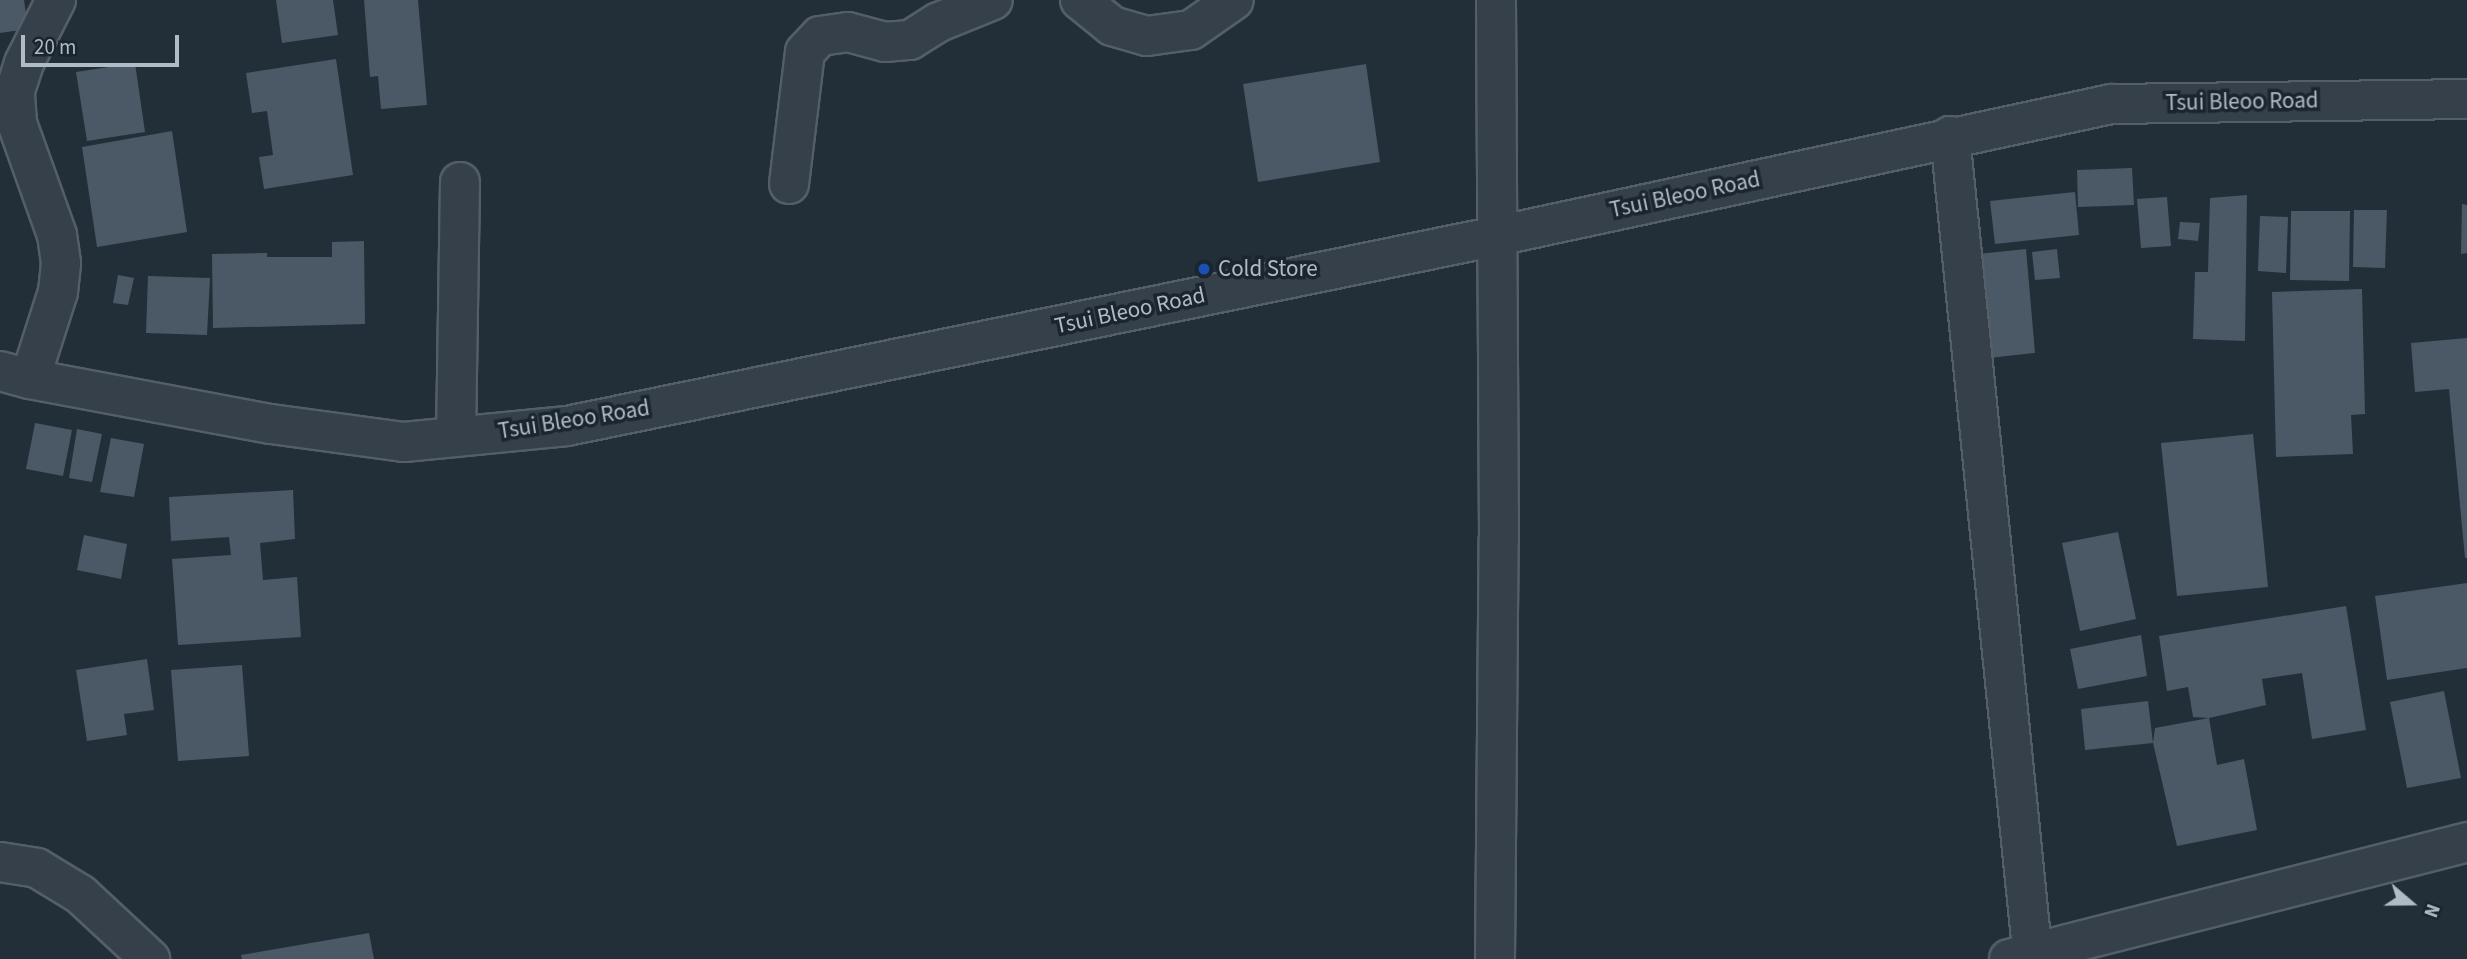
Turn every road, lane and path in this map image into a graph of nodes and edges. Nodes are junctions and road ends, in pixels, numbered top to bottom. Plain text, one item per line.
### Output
1 (56, 0) edge
2 (993, 0) edge
3 (1080, 0) edge
4 (1234, 0) edge
5 (1496, 0) edge
6 (2467, 99) edge
7 (1950, 136) junction
8 (460, 182) dead end
9 (789, 184) dead end
10 (1497, 236) junction
11 (15, 375) edge
12 (456, 437) junction
13 (2467, 842) edge
14 (0, 862) edge
15 (2024, 958) edge
16 (150, 959) edge
17 (1495, 959) edge

1 - 11 street
2 - 9 street
3 - 4 street
5 - 10 street
6 - 7 street, Tsui Bleoo Road
7 - 10 street, Tsui Bleoo Road
7 - 15 street
8 - 12 street
10 - 12 street, Tsui Bleoo Road
10 - 17 street
11 - 12 street, Tsui Bleoo Road
13 - 15 street
14 - 16 street

